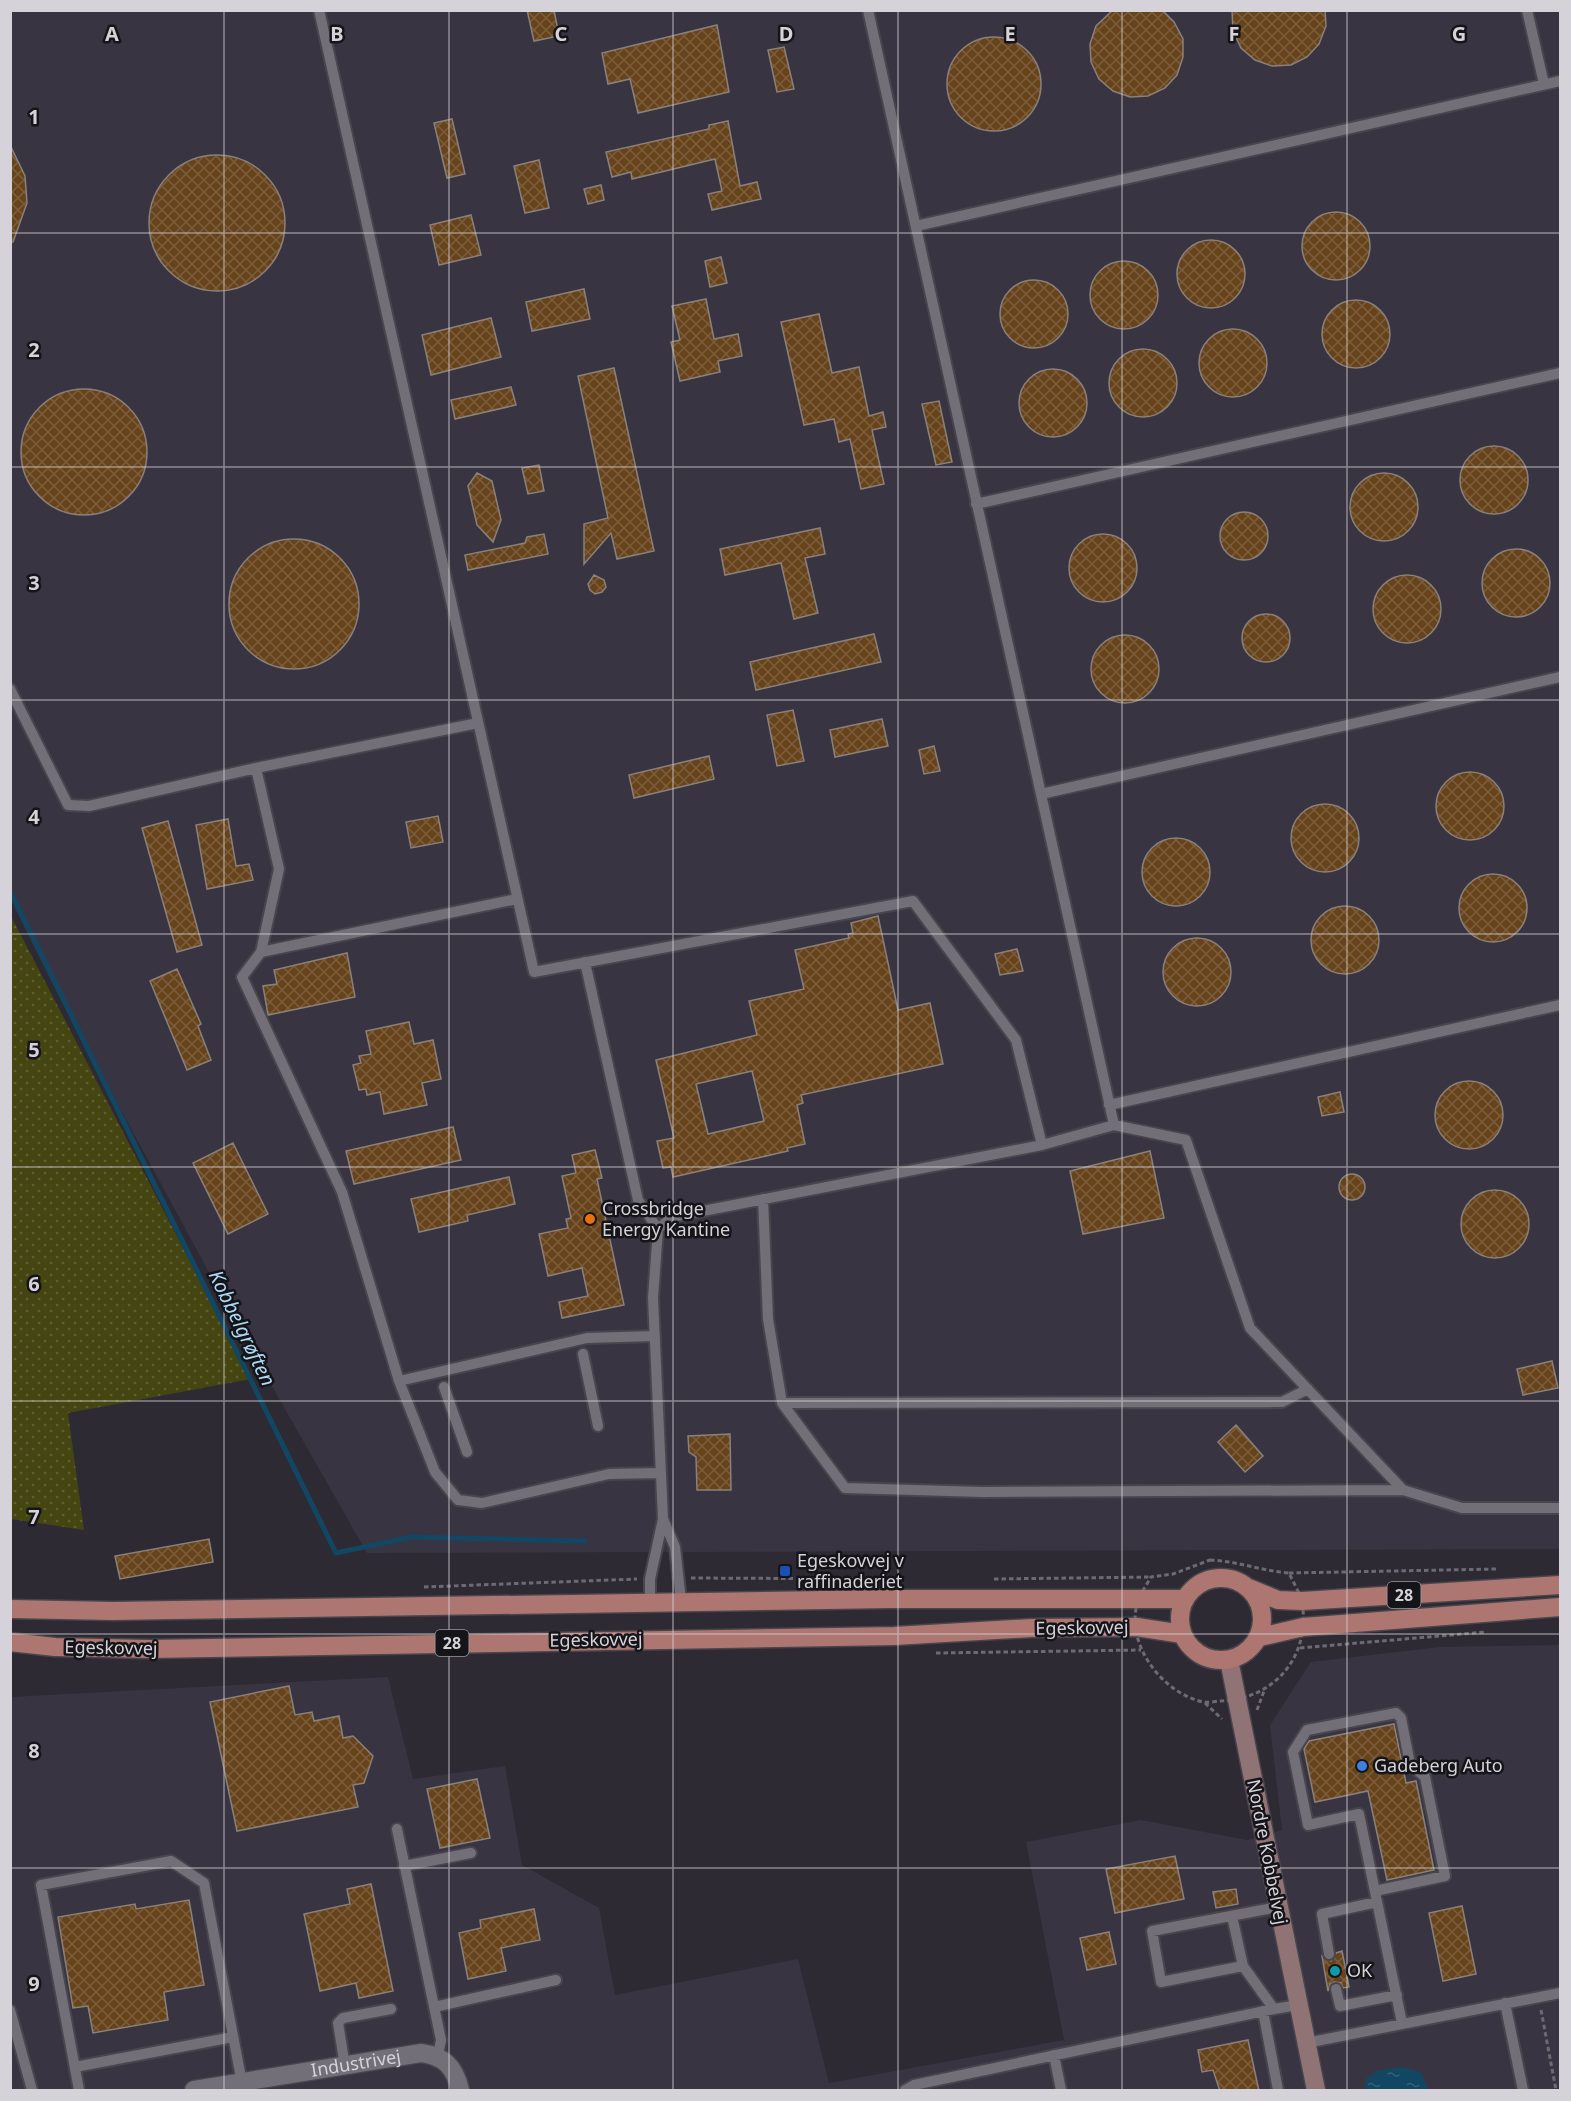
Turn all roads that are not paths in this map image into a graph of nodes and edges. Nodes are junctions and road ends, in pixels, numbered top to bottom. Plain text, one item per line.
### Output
1 (319, 10) edge
2 (868, 10) edge
3 (1527, 10) edge
4 (1560, 81) edge
5 (1544, 84) junction
6 (916, 226) junction
7 (1560, 372) edge
8 (976, 504) junction
9 (1560, 676) edge
10 (10, 689) edge
11 (478, 723) junction
12 (256, 768) junction
13 (1041, 794) junction
14 (517, 899) junction
15 (261, 952) junction
16 (585, 962) junction
17 (1560, 1005) edge
18 (1109, 1105) junction
19 (1114, 1125) junction
20 (1042, 1145) junction
21 (763, 1199) junction
22 (658, 1229) junction
23 (655, 1336) junction
24 (583, 1354) dead end
25 (399, 1381) junction
26 (444, 1388) dead end
27 (1308, 1389) junction
28 (782, 1403) junction
29 (598, 1426) dead end
30 (467, 1452) dead end
31 (661, 1473) junction
32 (1404, 1490) junction
33 (1560, 1508) edge
34 (663, 1519) junction
35 (1560, 1585) edge
36 (1249, 1588) junction
37 (1184, 1599) junction
38 (681, 1601) junction
39 (650, 1602) junction
40 (1560, 1607) edge
41 (10, 1609) edge
42 (1182, 1634) junction
43 (1260, 1637) junction
44 (10, 1642) edge
45 (1229, 1660) junction
46 (397, 1828) dead end
47 (471, 1853) dead end
48 (404, 1866) junction
49 (1376, 1896) junction
50 (1278, 1907) junction
51 (1232, 1916) junction
52 (1329, 1954) dead end
53 (1243, 1966) junction
54 (556, 1980) dead end
55 (1336, 1989) dead end
56 (1560, 1993) edge
57 (1397, 1995) junction
58 (1505, 2003) junction
59 (1298, 2005) junction
60 (434, 2007) junction
61 (391, 2009) dead end
62 (10, 2010) edge
63 (1269, 2010) junction
64 (1402, 2023) junction
65 (233, 2037) junction
66 (1306, 2043) junction
67 (438, 2055) junction
68 (1054, 2055) junction
69 (345, 2066) junction
70 (75, 2067) junction
71 (242, 2083) junction
72 (32, 2091) edge
73 (79, 2091) edge
74 (194, 2091) edge
75 (460, 2091) edge
76 (905, 2091) edge
77 (1061, 2091) edge
78 (1278, 2091) edge
79 (1316, 2091) edge
80 (1523, 2091) edge

1 - 11 lane
2 - 6 lane
3 - 5 lane
4 - 5 lane
5 - 6 lane
6 - 8 lane
7 - 8 lane
8 - 13 lane
9 - 13 lane
10 - 12 lane
11 - 12 lane
11 - 14 lane
12 - 15 lane
13 - 18 lane
14 - 15 lane
14 - 16 lane
15 - 25 lane
16 - 20 lane
16 - 22 lane
17 - 18 lane
18 - 19 lane
19 - 20 lane
19 - 27 lane
20 - 21 lane
21 - 22 lane
21 - 28 lane
22 - 23 lane
23 - 25 lane
23 - 31 lane
24 - 29 lane
25 - 31 lane
26 - 30 lane
27 - 28 lane
27 - 32 lane
28 - 32 lane
31 - 34 lane
32 - 33 lane
34 - 38 lane
34 - 39 lane
35 - 36 main road, 28
36 - 37 main road, 28
36 - 43 main road
37 - 38 main road, Egeskovvej / 28
37 - 42 main road
38 - 39 main road, Egeskovvej / 28
39 - 41 main road, Egeskovvej / 28
40 - 43 main road, 28
42 - 44 main road, Egeskovvej / 28
42 - 45 main road
43 - 45 main road, 28
45 - 50 street, Nordre Kobbelvej
46 - 48 lane
47 - 48 lane
48 - 60 lane
49 - 49 lane
49 - 52 lane
49 - 57 lane
50 - 51 lane
50 - 59 street, Nordre Kobbelvej
51 - 53 lane
51 - 53 lane
53 - 63 lane
54 - 60 lane
55 - 57 lane
56 - 58 lane
57 - 64 lane
58 - 64 lane
58 - 80 lane
59 - 63 lane
59 - 66 street, Nordre Kobbelvej
60 - 67 lane
61 - 69 lane
62 - 72 lane
63 - 68 lane
63 - 78 lane
64 - 66 lane
65 - 70 lane
65 - 70 lane
65 - 71 lane
66 - 79 street, Nordre Kobbelvej
67 - 69 street, Industrivej
67 - 75 street
68 - 76 lane
68 - 77 lane
69 - 71 street, Industrivej
70 - 73 lane
71 - 74 street, Industrivej

